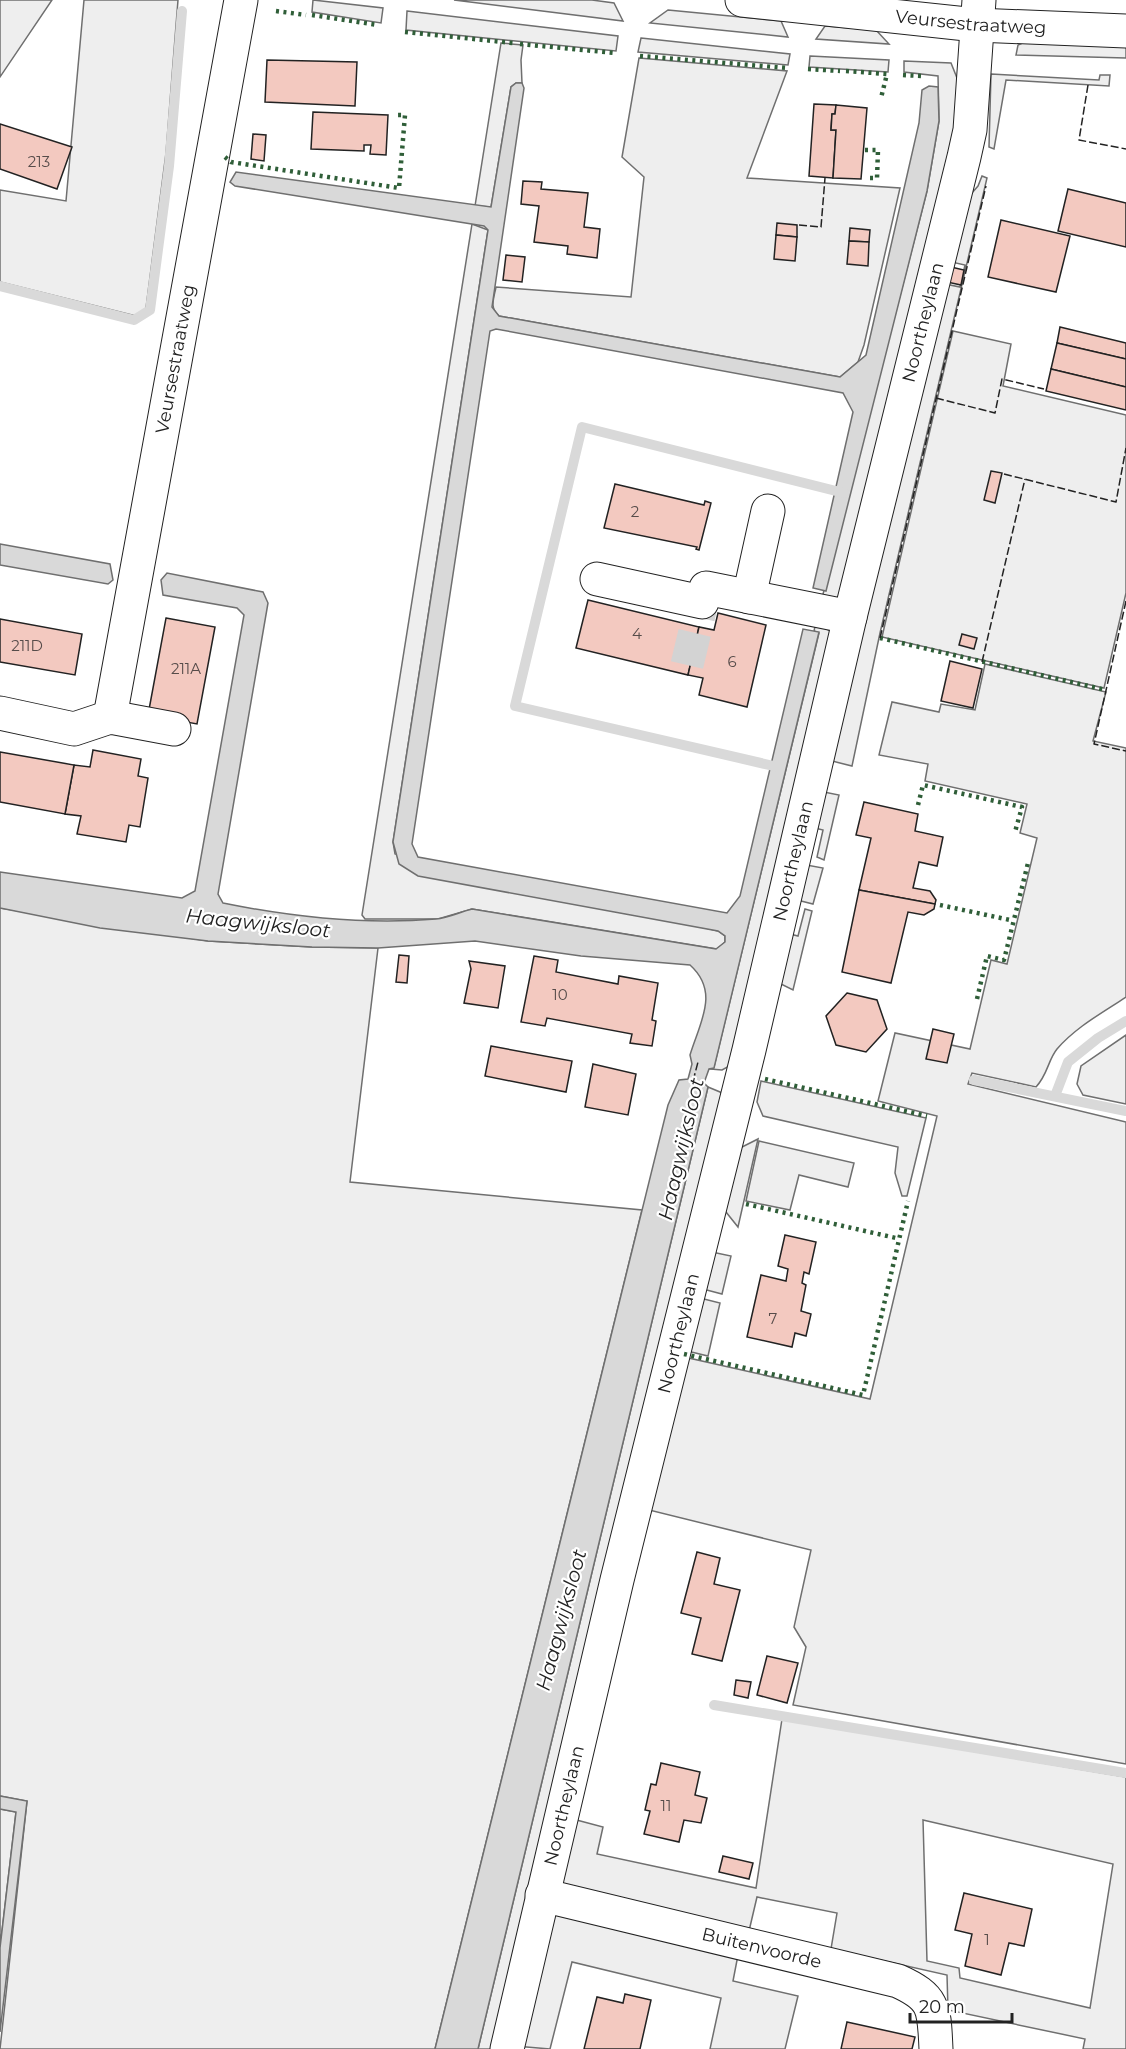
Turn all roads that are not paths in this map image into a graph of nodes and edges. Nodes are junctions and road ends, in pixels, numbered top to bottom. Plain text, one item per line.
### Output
1 (241, 0) edge
2 (742, 0) edge
3 (977, 13) edge
4 (1126, 31) edge
5 (768, 510) dead end
6 (597, 579) dead end
7 (749, 597) junction
8 (850, 617) junction
9 (0, 713) edge
10 (110, 717) junction
11 (174, 729) dead end
12 (542, 1895) junction
13 (507, 2049) edge
14 (936, 2049) edge

1 - 10 street, Veursestraatweg
2 - 3 street, Veursestraatweg
3 - 4 street, Veursestraatweg
3 - 8 street, Noortheylaan
5 - 7 street
6 - 7 street
7 - 8 street
8 - 12 street, Noortheylaan
9 - 10 street
10 - 11 street
12 - 13 street, Noortheylaan
12 - 14 street, Buitenvoorde

